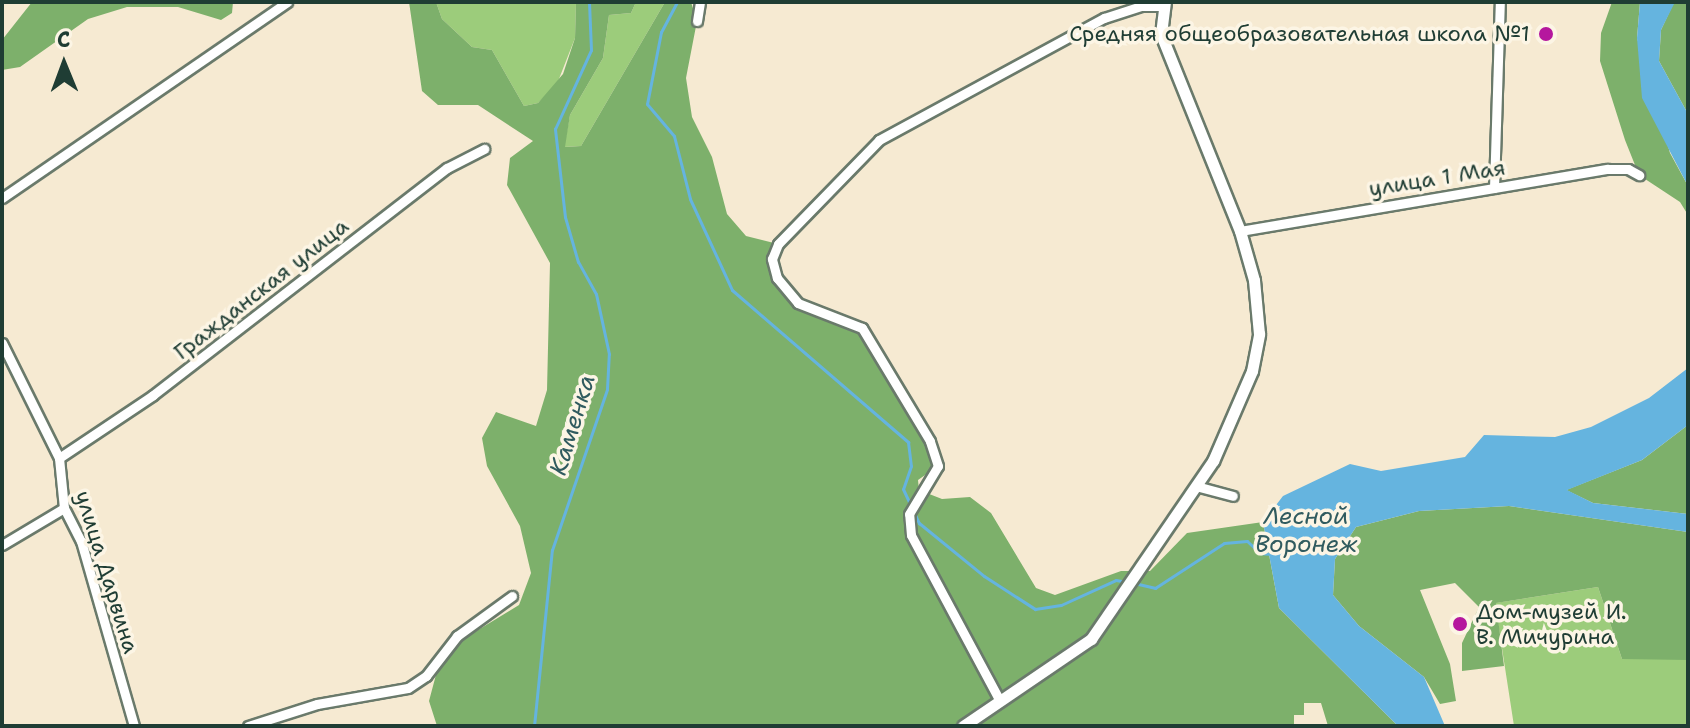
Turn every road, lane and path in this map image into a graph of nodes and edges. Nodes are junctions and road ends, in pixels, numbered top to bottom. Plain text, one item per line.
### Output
1 (287, 2) edge
2 (700, 2) edge
3 (1500, 2) edge
4 (1161, 3) edge
5 (697, 21) dead end
6 (484, 149) dead end
7 (1639, 175) dead end
8 (1494, 188) junction
9 (2, 198) edge
10 (1240, 231) junction
11 (2, 343) edge
12 (59, 458) junction
13 (1196, 486) junction
14 (1233, 496) dead end
15 (64, 508) junction
16 (2, 545) edge
17 (512, 596) dead end
18 (1000, 701) junction
19 (134, 726) edge
20 (248, 726) edge
21 (963, 726) edge

1 - 9 street
2 - 5 street
3 - 8 street
4 - 10 street
4 - 18 street
6 - 12 street, Гражданская улица
7 - 8 street, улица 1 Мая
8 - 10 street, улица 1 Мая
10 - 13 street
11 - 12 street, улица Дарвина
12 - 15 street, улица Дарвина
13 - 14 street
13 - 18 street
15 - 16 street
15 - 19 street, улица Дарвина
17 - 20 street
18 - 21 street

